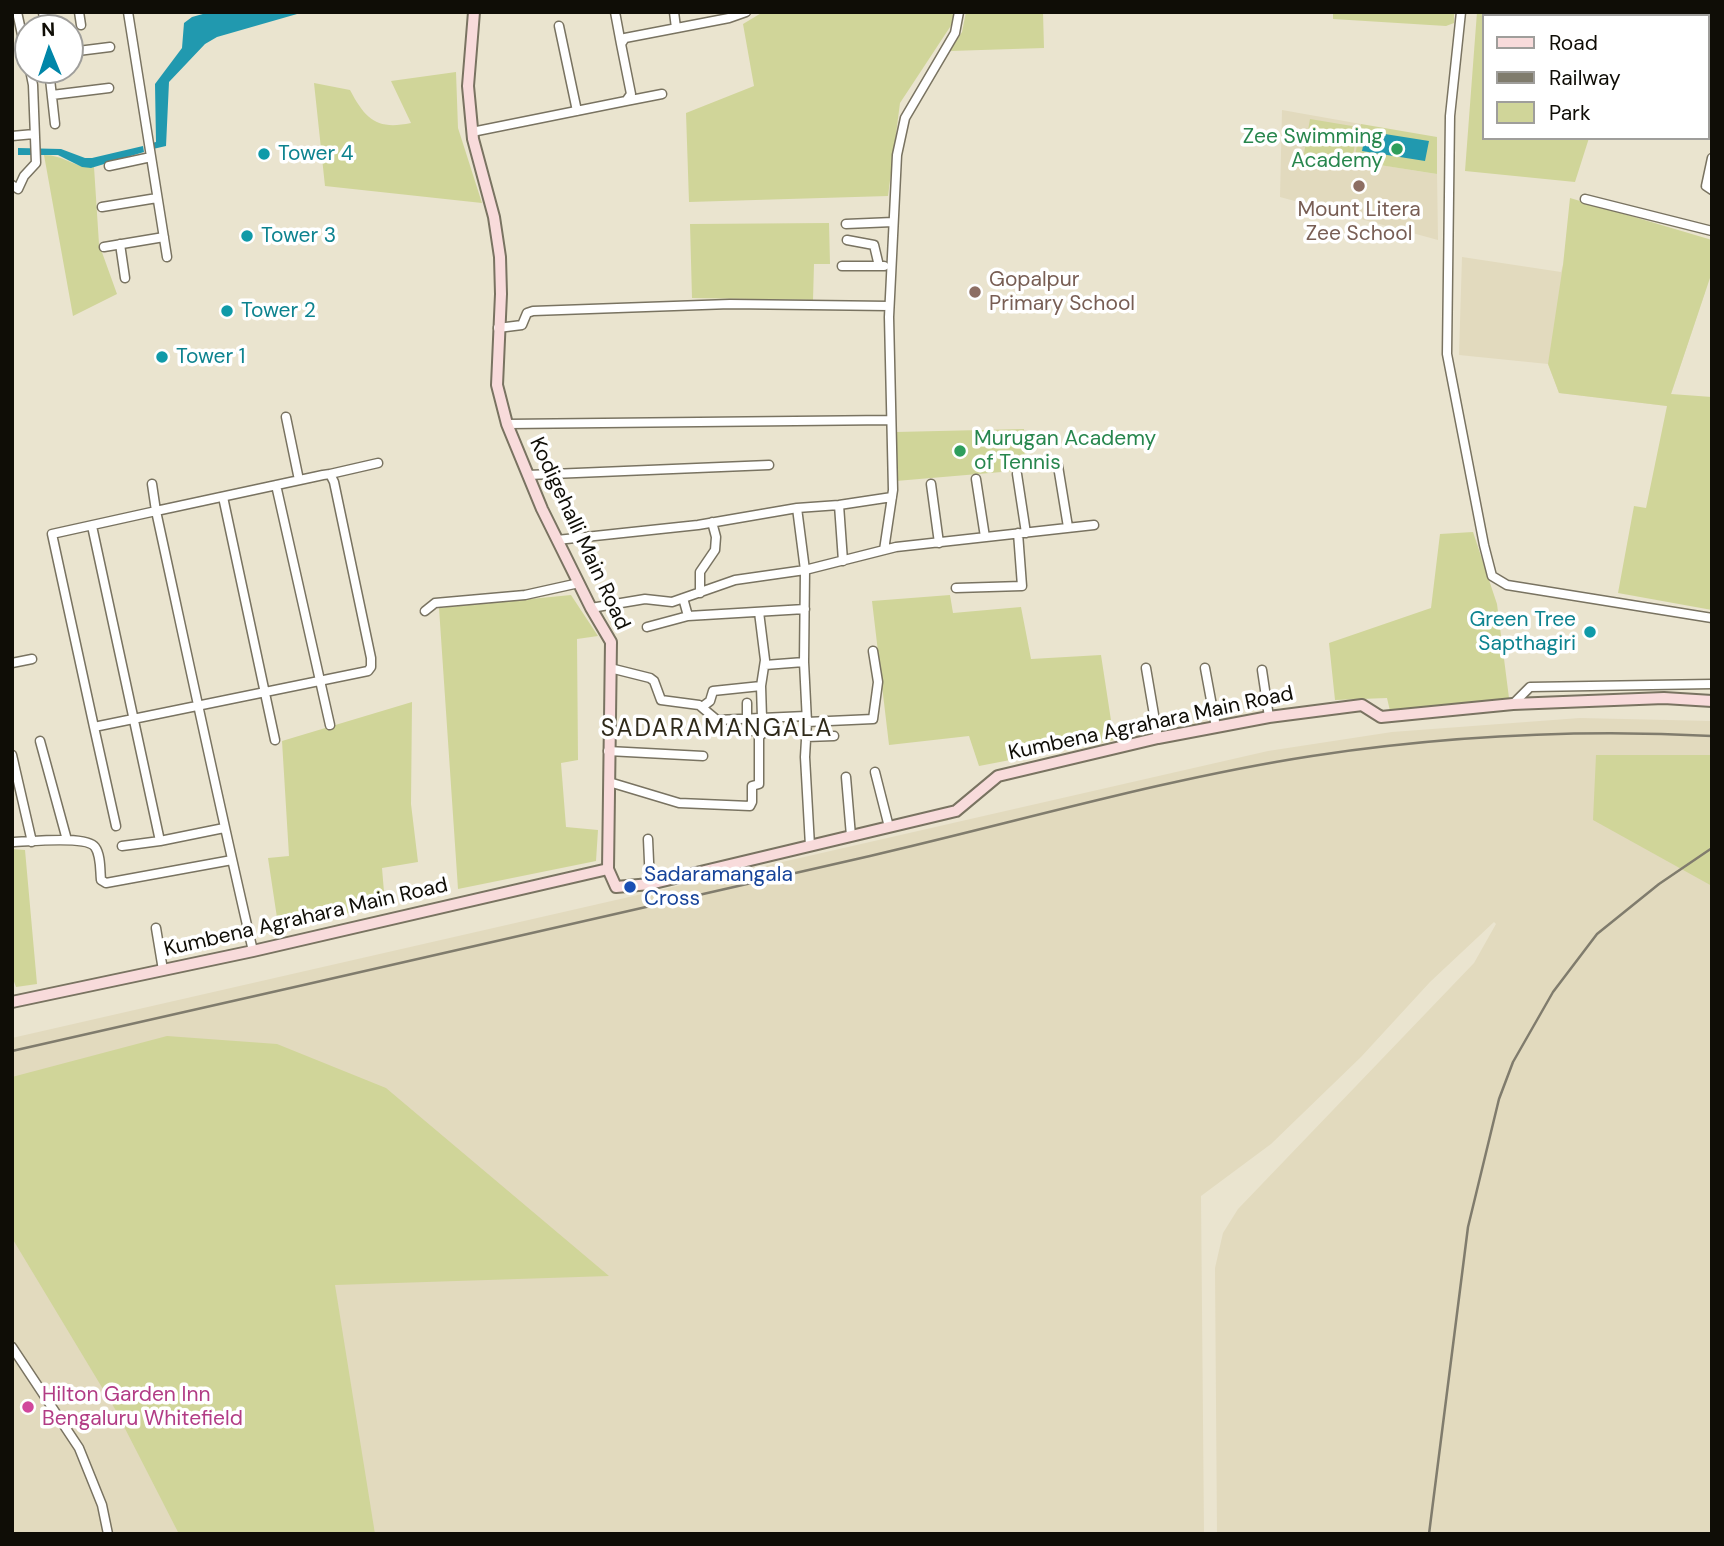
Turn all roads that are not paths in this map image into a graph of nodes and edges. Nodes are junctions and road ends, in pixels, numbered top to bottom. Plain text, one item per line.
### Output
1 (128, 12) edge
2 (474, 12) edge
3 (615, 12) edge
4 (674, 12) edge
5 (746, 12) edge
6 (959, 12) edge
7 (1461, 12) edge
8 (728, 15) edge
9 (559, 26) dead end
10 (676, 28) junction
11 (621, 44) junction
12 (110, 47) dead end
13 (84, 50) edge
14 (33, 84) edge
15 (51, 84) edge
16 (108, 88) dead end
17 (662, 94) dead end
18 (52, 95) junction
19 (626, 101) junction
20 (577, 110) junction
21 (55, 124) dead end
22 (472, 132) junction
23 (12, 136) edge
24 (35, 138) junction
25 (151, 157) junction
26 (1712, 158) edge
27 (109, 166) dead end
28 (12, 186) edge
29 (1712, 190) edge
30 (157, 198) junction
31 (1586, 199) dead end
32 (102, 207) dead end
33 (893, 222) junction
34 (846, 224) dead end
35 (1712, 231) edge
36 (164, 237) junction
37 (847, 240) dead end
38 (120, 244) junction
39 (104, 247) dead end
40 (167, 257) dead end
41 (842, 266) dead end
42 (880, 266) junction
43 (890, 266) junction
44 (125, 278) dead end
45 (889, 306) junction
46 (499, 328) junction
47 (286, 417) dead end
48 (891, 420) junction
49 (507, 424) junction
50 (378, 463) dead end
51 (769, 465) dead end
52 (1058, 466) dead end
53 (330, 474) junction
54 (1017, 474) dead end
55 (528, 475) junction
56 (976, 479) dead end
57 (299, 480) junction
58 (152, 484) dead end
59 (931, 484) dead end
60 (276, 485) junction
61 (223, 497) junction
62 (892, 497) junction
63 (839, 505) junction
64 (797, 508) junction
65 (156, 511) junction
66 (712, 522) junction
67 (1094, 525) dead end
68 (92, 526) junction
69 (1068, 527) junction
70 (1022, 533) junction
71 (985, 537) junction
72 (557, 540) junction
73 (939, 543) junction
74 (884, 551) junction
75 (843, 561) junction
76 (805, 570) junction
77 (579, 583) junction
78 (956, 588) dead end
79 (700, 593) junction
80 (683, 598) junction
81 (591, 608) junction
82 (805, 608) junction
83 (425, 611) dead end
84 (759, 612) junction
85 (688, 616) junction
86 (1712, 618) edge
87 (647, 627) dead end
88 (873, 651) dead end
89 (32, 659) dead end
90 (804, 662) junction
91 (12, 663) edge
92 (765, 665) junction
93 (1205, 667) dead end
94 (610, 668) junction
95 (1146, 668) dead end
96 (1262, 670) dead end
97 (319, 681) junction
98 (1712, 684) edge
99 (761, 686) junction
100 (263, 693) junction
101 (1712, 701) edge
102 (747, 703) dead end
103 (1513, 704) junction
104 (198, 707) junction
105 (702, 707) junction
106 (1269, 717) junction
107 (764, 718) junction
108 (749, 719) junction
109 (807, 719) junction
110 (134, 720) junction
111 (330, 725) dead end
112 (94, 727) junction
113 (1216, 727) junction
114 (751, 731) dead end
115 (834, 736) dead end
116 (806, 737) junction
117 (1158, 738) junction
118 (275, 740) dead end
119 (40, 741) dead end
120 (608, 751) junction
121 (12, 755) edge
122 (703, 756) dead end
123 (875, 772) dead end
124 (846, 777) dead end
125 (608, 782) junction
126 (116, 826) dead end
127 (888, 827) junction
128 (224, 828) junction
129 (851, 836) junction
130 (648, 839) dead end
131 (67, 840) junction
132 (160, 841) junction
133 (12, 842) edge
134 (32, 842) junction
135 (122, 846) dead end
136 (810, 846) junction
137 (232, 860) junction
138 (608, 869) junction
139 (650, 884) junction
140 (156, 928) dead end
141 (253, 951) junction
142 (163, 970) junction
143 (12, 1002) edge
144 (12, 1347) edge
145 (108, 1534) edge

1 - 25 street
2 - 22 street, Kodigehalli Main Road
3 - 11 street
4 - 10 street
5 - 8 street
6 - 33 street
7 - 86 street
8 - 10 street
9 - 20 street
10 - 11 street
11 - 19 street
12 - 13 street
14 - 24 street
15 - 18 street
16 - 18 street
17 - 19 street
18 - 21 street
19 - 20 street
20 - 22 street
22 - 46 street, Kodigehalli Main Road
23 - 24 street
24 - 28 street
25 - 27 street
25 - 30 street
26 - 29 street
30 - 32 street
30 - 36 street
31 - 35 street
33 - 34 street
33 - 43 street
36 - 38 street
36 - 40 street
37 - 42 street
38 - 39 street
38 - 44 street
41 - 42 street
42 - 43 street
43 - 45 street
45 - 46 street
45 - 48 street
46 - 49 street, Kodigehalli Main Road
47 - 57 street
48 - 49 street
48 - 62 street
49 - 55 street, Kodigehalli Main Road
50 - 53 street
51 - 55 street
52 - 69 street
53 - 57 street
53 - 97 street
54 - 70 street
55 - 72 street, Kodigehalli Main Road
56 - 71 street
57 - 60 street
58 - 65 street
59 - 73 street
60 - 61 street
60 - 97 street
61 - 65 street
61 - 100 street
62 - 63 street
62 - 74 street
63 - 64 street
63 - 75 street
64 - 66 street
64 - 76 street
65 - 68 street
65 - 104 street
66 - 72 street
66 - 79 street
67 - 69 street
68 - 110 street
68 - 112 street
69 - 70 street
70 - 71 street
70 - 78 street
71 - 73 street
72 - 77 street, Kodigehalli Main Road
73 - 74 street
74 - 75 street
75 - 76 street
76 - 79 street
76 - 82 street
77 - 81 street, Kodigehalli Main Road
77 - 83 street
79 - 80 street
80 - 81 street
80 - 85 street
81 - 94 street, Kodigehalli Main Road
82 - 84 street
82 - 90 street
84 - 85 street
84 - 92 street
85 - 87 street
88 - 109 street
89 - 91 street
90 - 92 street
90 - 109 street
92 - 99 street
93 - 113 street
94 - 105 street
94 - 120 street, Kodigehalli Main Road
95 - 117 street
96 - 106 street
97 - 100 street
97 - 111 street
98 - 103 street
99 - 105 street
99 - 107 street
100 - 104 street
100 - 118 street
101 - 103 street, Kumbena Agrahara Main Road
102 - 108 street
103 - 106 street, Kumbena Agrahara Main Road
104 - 110 street
104 - 128 street
105 - 108 street
106 - 113 street, Kumbena Agrahara Main Road
107 - 108 street
107 - 109 street
107 - 125 street
108 - 114 street
109 - 116 street
110 - 112 street
110 - 132 street
112 - 126 street
113 - 117 street, Kumbena Agrahara Main Road
115 - 116 street
116 - 136 street
117 - 127 street, Kumbena Agrahara Main Road
119 - 131 street
120 - 122 street
120 - 125 street, Kodigehalli Main Road
121 - 134 street
123 - 127 street
124 - 129 street
125 - 138 street, Kodigehalli Main Road
127 - 129 street, Kumbena Agrahara Main Road
128 - 132 street
128 - 137 street
129 - 136 street, Kumbena Agrahara Main Road
130 - 139 street
131 - 134 street
131 - 137 street
132 - 135 street
133 - 134 street
136 - 139 street, Kumbena Agrahara Main Road
137 - 141 street
138 - 139 street, Kumbena Agrahara Main Road
138 - 141 street, Kumbena Agrahara Main Road
140 - 142 street
141 - 142 street, Kumbena Agrahara Main Road
142 - 143 street, Kumbena Agrahara Main Road
144 - 145 street

